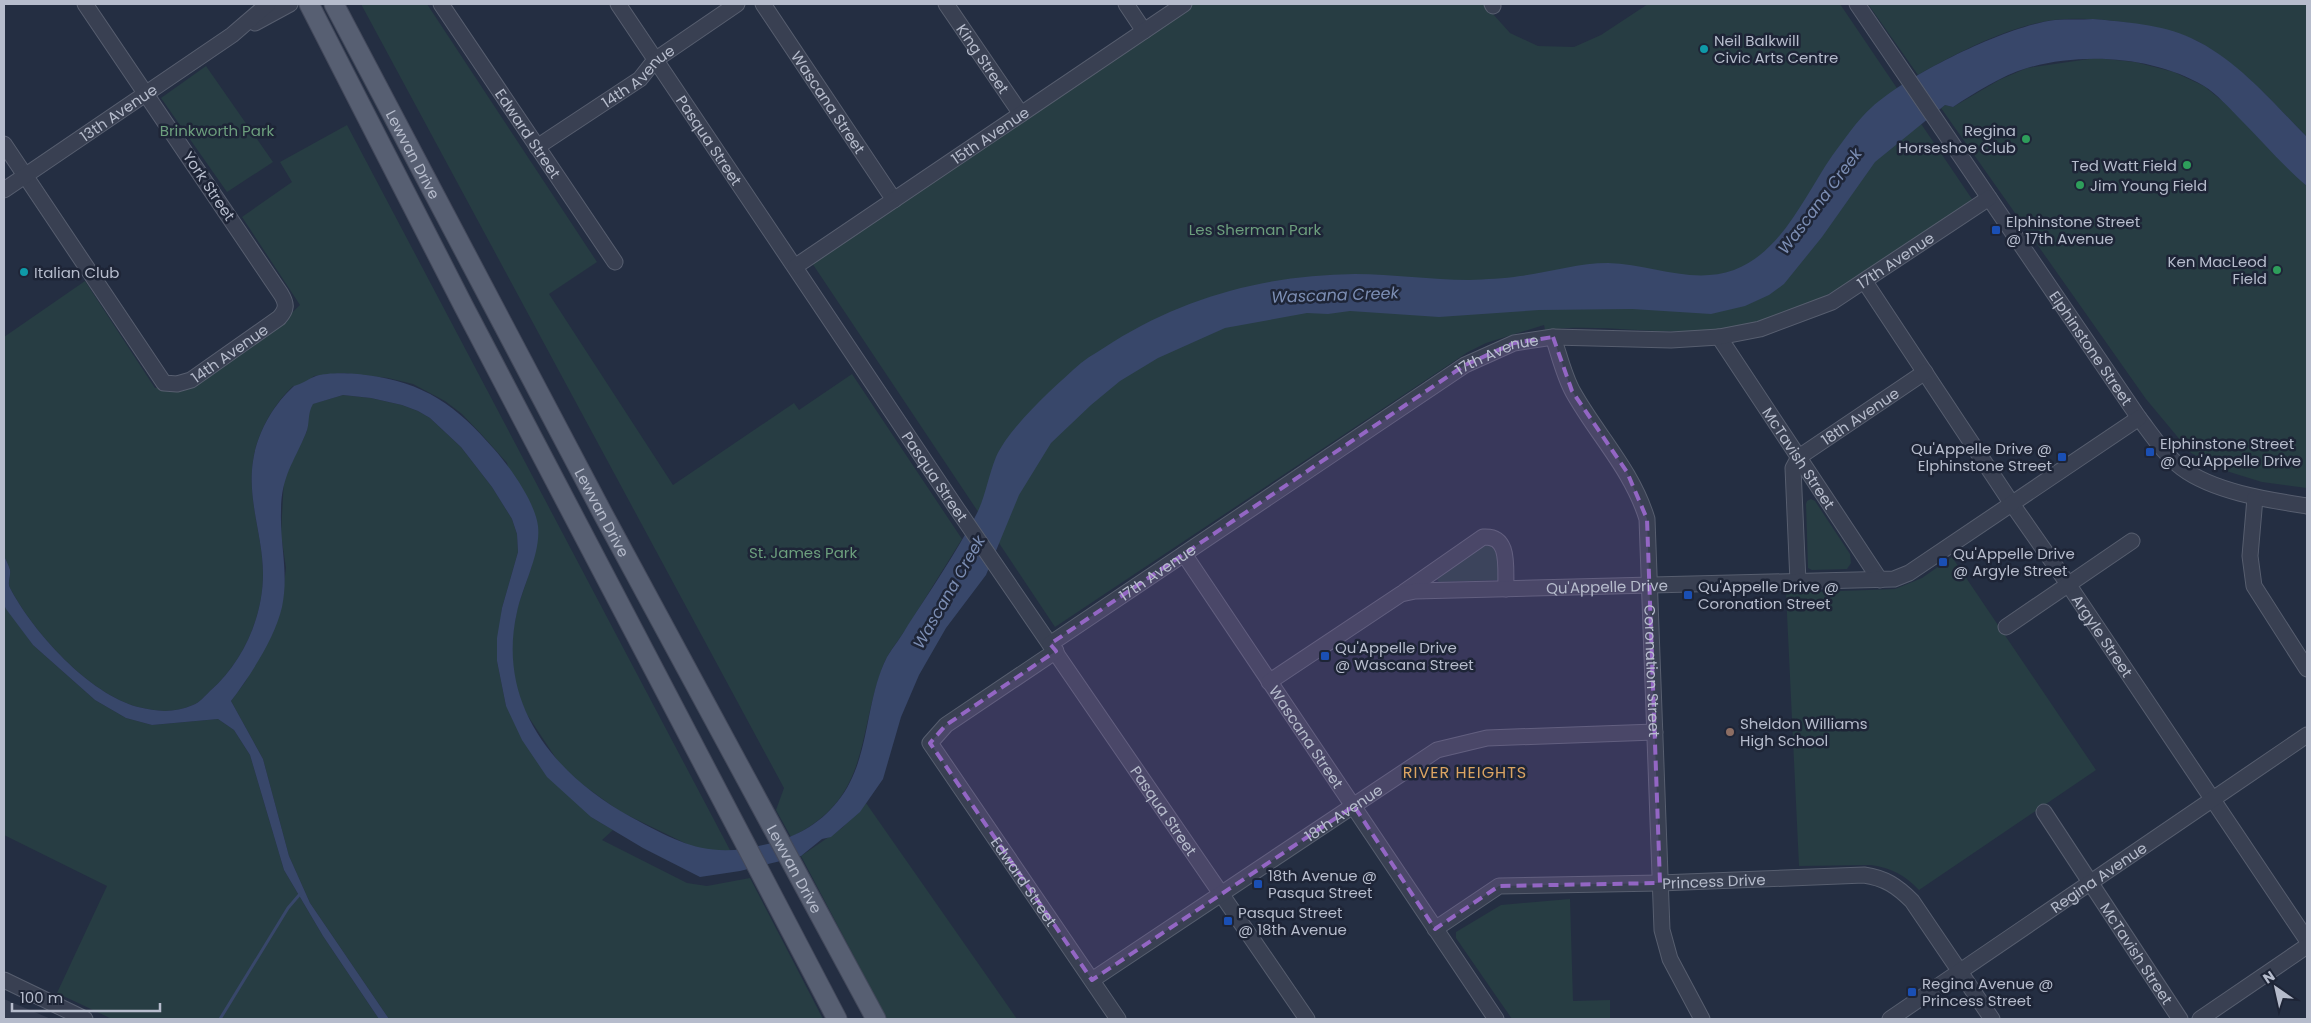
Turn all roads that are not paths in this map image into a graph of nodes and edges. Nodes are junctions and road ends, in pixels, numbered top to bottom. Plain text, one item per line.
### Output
1 (85, 4) edge
2 (267, 4) edge
3 (290, 4) edge
4 (310, 4) edge
5 (334, 4) edge
6 (441, 4) edge
7 (618, 4) edge
8 (738, 4) edge
9 (763, 4) edge
10 (946, 4) edge
11 (1126, 4) edge
12 (1184, 4) edge
13 (1857, 4) edge
14 (1144, 31) junction
15 (232, 35) junction
16 (655, 60) junction
17 (146, 93) junction
18 (1021, 114) junction
19 (4, 144) edge
20 (537, 147) junction
21 (25, 175) junction
22 (4, 190) edge
23 (1990, 198) junction
24 (894, 200) junction
25 (615, 262) dead end
26 (796, 266) junction
27 (1865, 282) junction
28 (281, 294) joint
29 (1553, 337) junction
30 (1719, 337) junction
31 (1925, 372) junction
32 (2139, 418) junction
33 (1799, 457) junction
34 (2255, 498) junction
35 (2012, 504) junction
36 (2307, 506) edge
37 (2132, 541) dead end
38 (1184, 554) junction
39 (1880, 580) junction
40 (1798, 582) junction
41 (2068, 584) junction
42 (1650, 585) junction
43 (1506, 589) junction
44 (1401, 594) junction
45 (2006, 628) dead end
46 (1053, 647) junction
47 (2307, 669) edge
48 (1269, 682) junction
49 (1655, 732) junction
50 (2307, 735) edge
51 (930, 743) joint
52 (2213, 799) junction
53 (1354, 806) junction
54 (2044, 812) dead end
55 (2092, 882) junction
56 (1660, 883) junction
57 (1222, 893) junction
58 (1435, 929) junction
59 (2307, 940) edge
60 (2307, 946) edge
61 (1960, 972) junction
62 (4, 980) edge
63 (1092, 980) junction
64 (2172, 1017) edge
65 (83, 1019) edge
66 (837, 1019) edge
67 (876, 1019) edge
68 (1118, 1019) edge
69 (1307, 1019) edge
70 (1496, 1019) edge
71 (1702, 1019) edge
72 (1890, 1019) edge
73 (1992, 1019) edge
74 (2200, 1019) edge

1 - 17 street, York Street
2 - 15 street, 13th Avenue
3 - 15 street, 13th Avenue
4 - 66 main road, Lewvan Drive
5 - 67 main road, Lewvan Drive
6 - 20 street, Edward Street
7 - 16 street, Pasqua Street
8 - 16 street, 14th Avenue
9 - 24 street, Wascana Street
10 - 18 street, King Street
11 - 14 street
12 - 14 street, 15th Avenue
13 - 23 street, Elphinstone Street
14 - 18 street, 15th Avenue
15 - 17 street, 13th Avenue
16 - 20 street, 14th Avenue
16 - 26 street, Pasqua Street
17 - 21 street, 13th Avenue
17 - 28 street, York Street
18 - 24 street, 15th Avenue
19 - 21 street
20 - 25 street, Edward Street
21 - 22 street, 13th Avenue
21 - 28 street, 14th Avenue
23 - 27 street, 17th Avenue
23 - 32 street, Elphinstone Street
24 - 26 street, 15th Avenue
26 - 46 street, Pasqua Street
27 - 30 street, 17th Avenue
27 - 31 street, Argyle Street
29 - 30 street, 17th Avenue
29 - 38 street, 17th Avenue
29 - 42 street, Coronation Street
30 - 33 street, McTavish Street
31 - 33 street, 18th Avenue
31 - 35 street, Argyle Street
32 - 34 street, Elphinstone Street
32 - 35 street, Qu'Appelle Drive
33 - 39 street, McTavish Street
33 - 40 street
34 - 36 street, Elphinstone Street
34 - 47 street
35 - 39 street, Qu'Appelle Drive
35 - 41 street, Argyle Street
37 - 41 street
38 - 46 street, 17th Avenue
38 - 48 street, Wascana Street
39 - 40 street, Qu'Appelle Drive
40 - 42 street, Qu'Appelle Drive
41 - 45 street
41 - 52 street, Argyle Street
42 - 43 street, Qu'Appelle Drive
42 - 49 street, Coronation Street
43 - 44 street, Qu'Appelle Drive
43 - 44 street, Qu'Appelle Drive
44 - 48 street, Qu'Appelle Drive
46 - 51 street, 17th Avenue
46 - 57 street, Pasqua Street
48 - 53 street, Wascana Street
49 - 53 street, 18th Avenue
49 - 56 street, Coronation Street
50 - 52 street, Regina Avenue
51 - 63 street, Edward Street
52 - 55 street, Regina Avenue
52 - 59 street, Argyle Street
53 - 57 street, 18th Avenue
53 - 58 street, Wascana Street
54 - 55 street, McTavish Street
55 - 61 street, Regina Avenue
55 - 64 street, McTavish Street
56 - 58 street, Princess Drive
56 - 61 street, Princess Drive
56 - 71 street, Coronation Street
57 - 63 street, 18th Avenue
57 - 69 street, Pasqua Street
58 - 70 street, Wascana Street
60 - 74 street
61 - 72 street, Regina Avenue
61 - 73 street, Princess Drive
62 - 65 street
63 - 68 street, Edward Street

